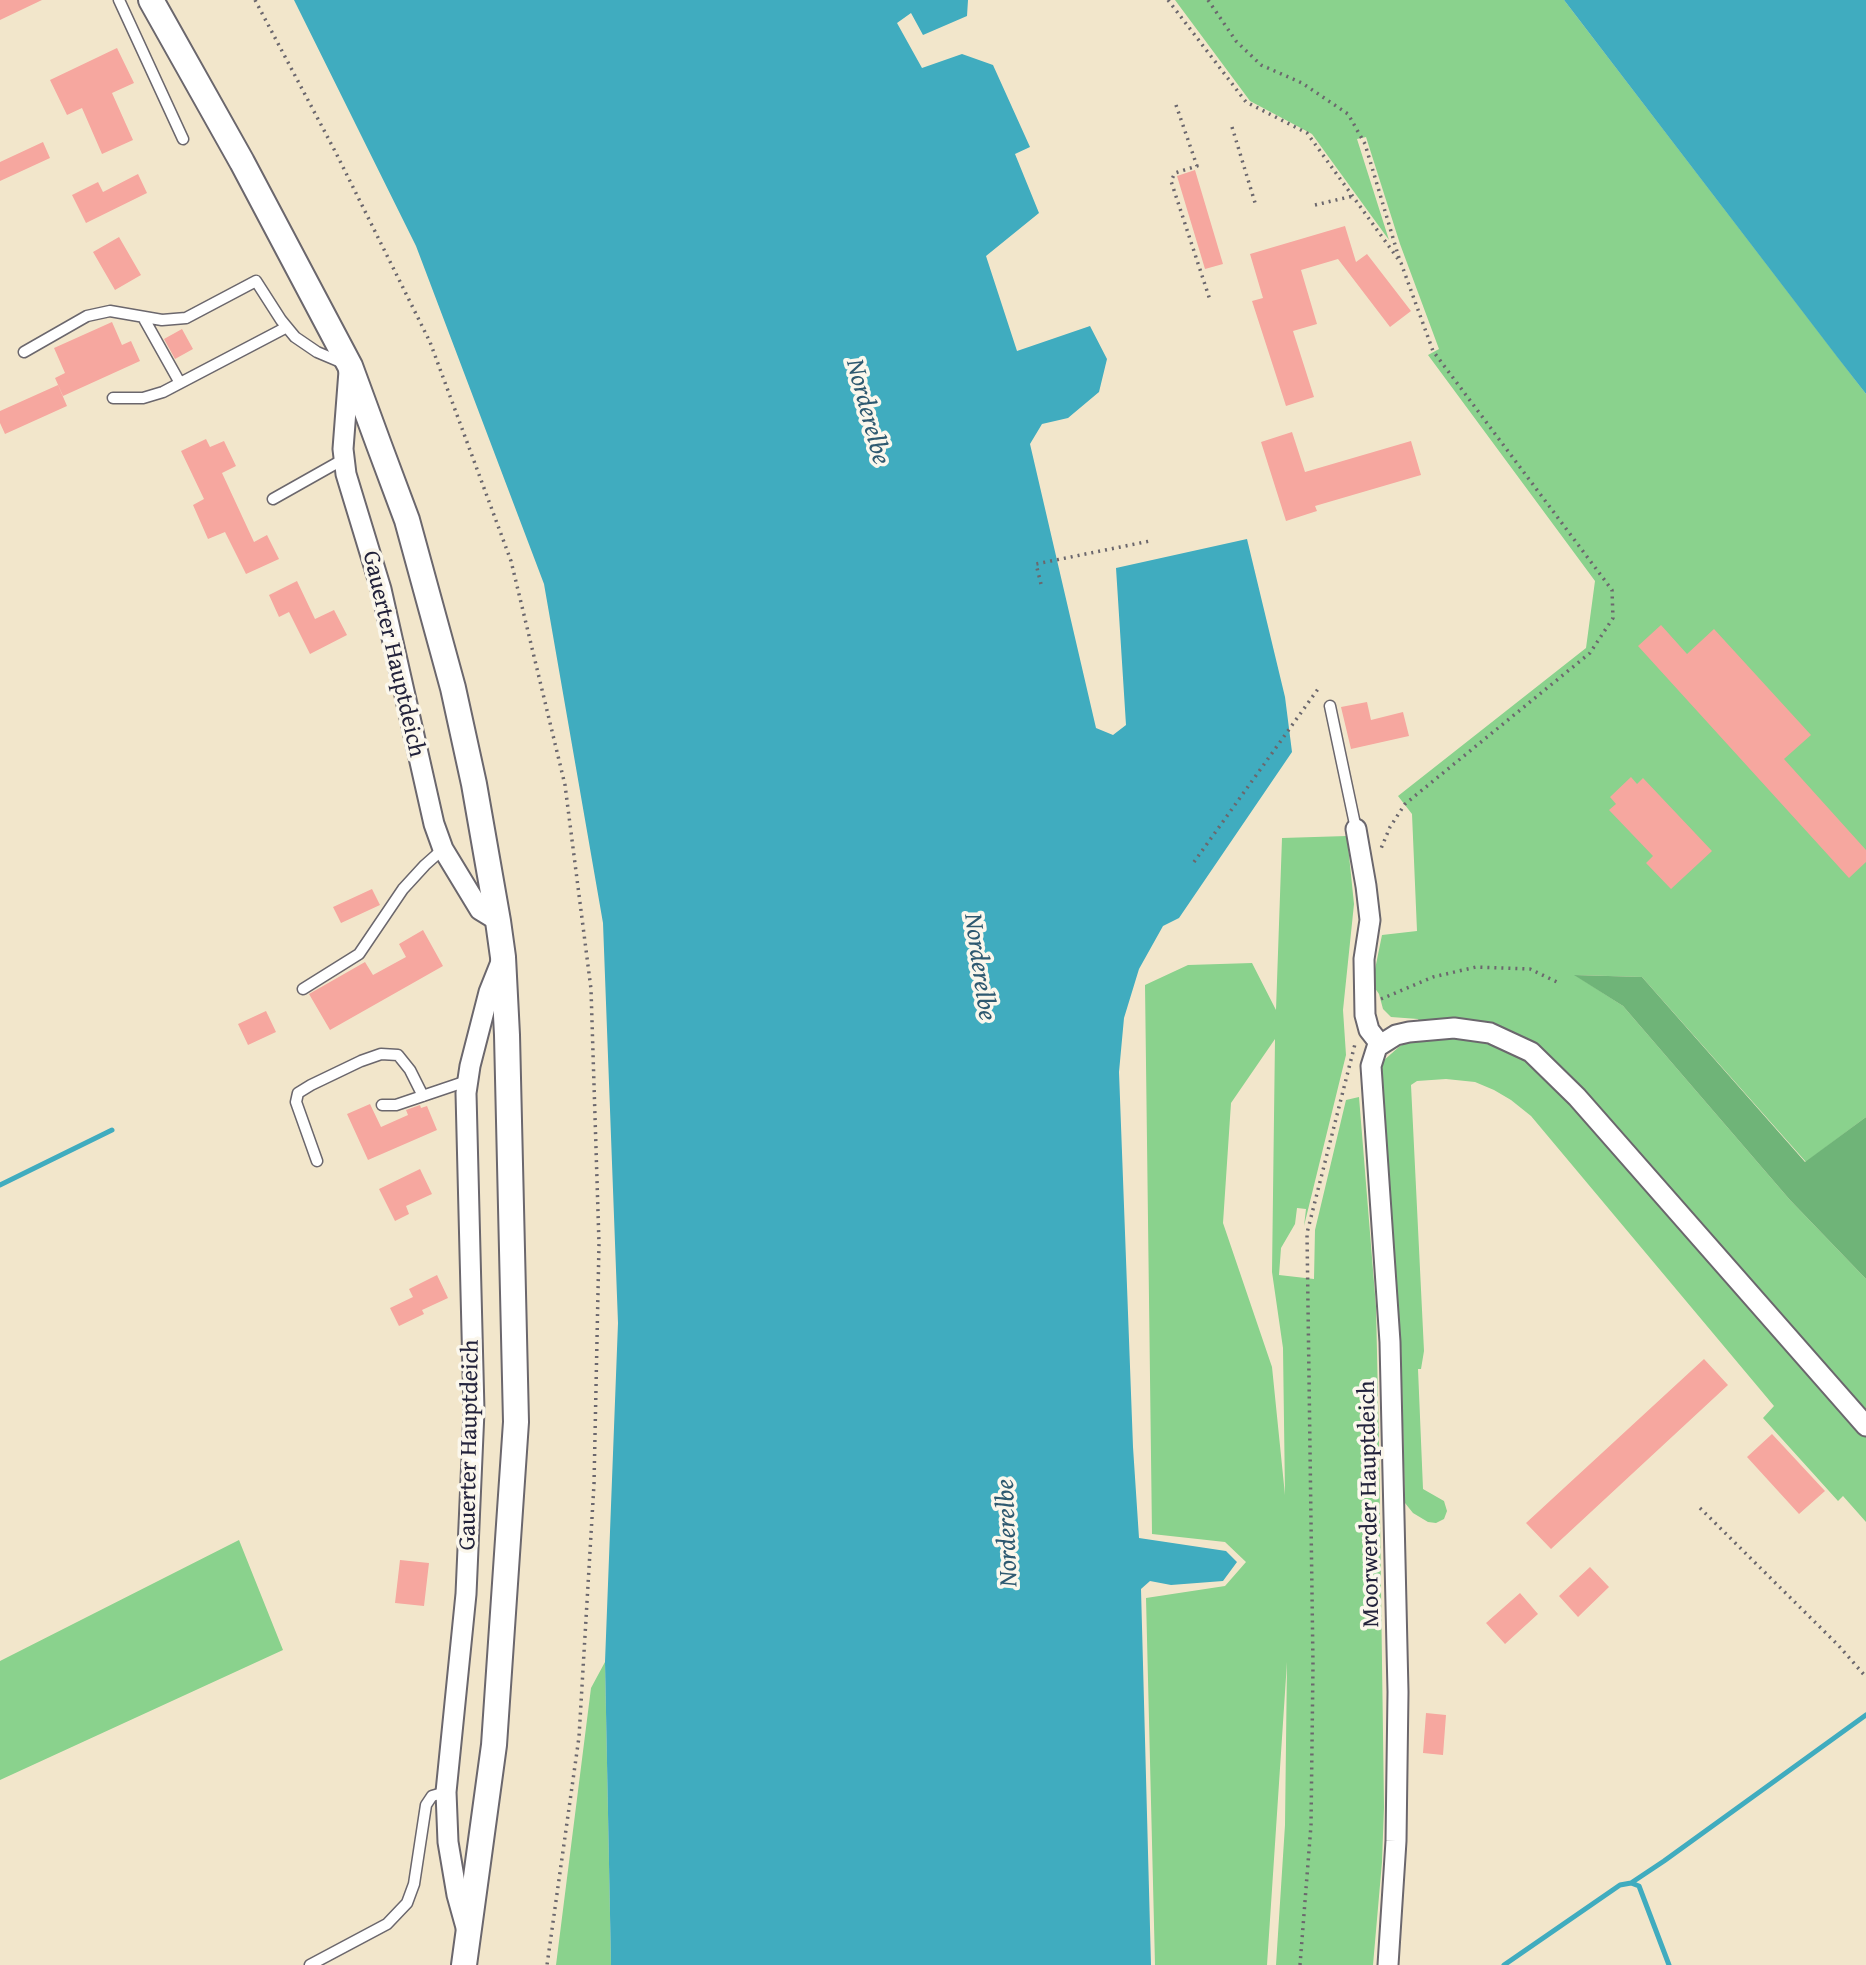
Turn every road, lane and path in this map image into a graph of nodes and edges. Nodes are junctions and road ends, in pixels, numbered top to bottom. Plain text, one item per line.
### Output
1 (119, 0) edge
2 (151, 0) edge
3 (1168, 0) edge
4 (1208, 0) edge
5 (1176, 105) dead end
6 (1231, 127) dead end
7 (183, 139) dead end
8 (1353, 196) junction
9 (1315, 205) dead end
10 (1256, 206) dead end
11 (1401, 263) junction
12 (1210, 300) dead end
13 (143, 317) junction
14 (286, 327) junction
15 (24, 352) dead end
16 (350, 366) junction
17 (180, 383) junction
18 (113, 398) dead end
19 (344, 458) junction
20 (273, 499) dead end
21 (1150, 541) dead end
22 (1041, 584) dead end
23 (1318, 690) dead end
24 (1330, 706) dead end
25 (1356, 829) joint
26 (443, 849) junction
27 (1194, 862) dead end
28 (1366, 886) junction
29 (498, 921) junction
30 (503, 957) junction
31 (1559, 983) dead end
32 (303, 989) dead end
33 (1364, 1007) junction
34 (1375, 1037) junction
35 (468, 1080) junction
36 (423, 1096) junction
37 (382, 1105) dead end
38 (317, 1160) dead end
39 (1866, 1426) edge
40 (1700, 1508) dead end
41 (1866, 1677) edge
42 (446, 1792) junction
43 (468, 1936) junction
44 (310, 1965) edge
45 (464, 1965) edge
46 (1300, 1965) edge
47 (1388, 1965) edge

1 - 7 lane
2 - 16 street, Gauerter Hauptdeich
3 - 8 path
4 - 11 path
5 - 12 path
6 - 10 path
8 - 9 path
8 - 11 path
11 - 28 path
13 - 14 lane
13 - 15 lane
13 - 17 lane
14 - 16 lane
14 - 17 lane
16 - 19 street, Gauerter Hauptdeich
16 - 29 street, Gauerter Hauptdeich
17 - 18 lane
19 - 20 lane
19 - 26 street, Gauerter Hauptdeich
21 - 22 path
23 - 27 path
24 - 25 lane
25 - 28 street, Moorwerder Hauptdeich
26 - 29 street, Gauerter Hauptdeich
26 - 32 lane
28 - 33 street, Moorwerder Hauptdeich
29 - 30 street, Gauerter Hauptdeich
30 - 35 street, Gauerter Hauptdeich
30 - 43 street, Gauerter Hauptdeich
31 - 33 path
33 - 34 street, Moorwerder Hauptdeich
34 - 39 street
34 - 46 path
34 - 47 street, Moorwerder Hauptdeich
35 - 36 lane
35 - 42 street, Gauerter Hauptdeich
36 - 37 lane
36 - 38 lane
40 - 41 path
42 - 43 street, Gauerter Hauptdeich
42 - 44 lane
43 - 45 street, Gauerter Hauptdeich

